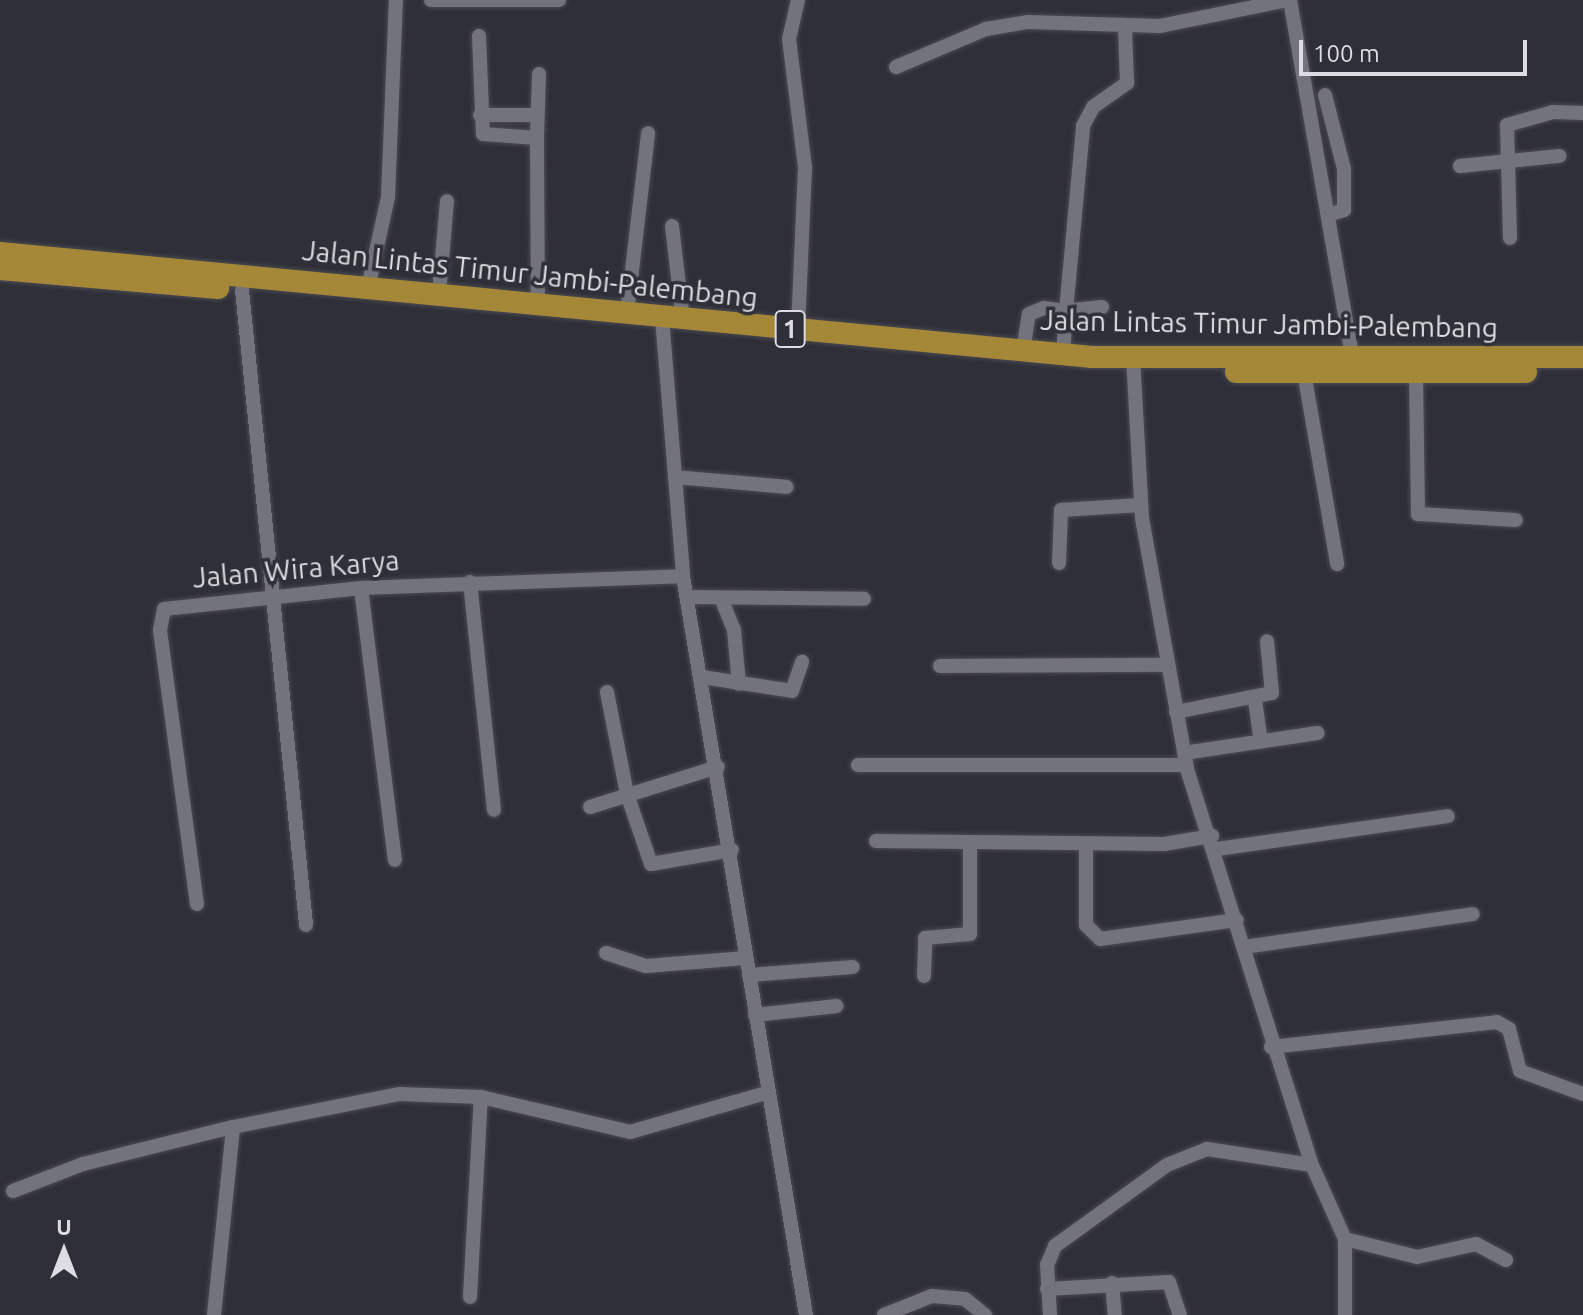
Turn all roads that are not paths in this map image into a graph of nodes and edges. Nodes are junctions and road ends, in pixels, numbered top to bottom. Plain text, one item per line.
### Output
1 (396, 0) edge
2 (431, 0) edge
3 (559, 0) edge
4 (798, 0) edge
5 (1289, 0) edge
6 (495, 1) edge
7 (1125, 28) junction
8 (479, 36) dead end
9 (896, 67) dead end
10 (539, 74) dead end
11 (1325, 95) dead end
12 (1583, 113) edge
13 (480, 115) junction
14 (537, 115) junction
15 (648, 133) dead end
16 (537, 138) junction
17 (1504, 156) junction
18 (1559, 156) dead end
19 (1460, 166) dead end
20 (447, 201) dead end
21 (1331, 214) junction
22 (672, 226) dead end
23 (1510, 238) dead end
24 (0, 253) edge
25 (0, 269) edge
26 (368, 288) junction
27 (242, 290) junction
28 (439, 294) junction
29 (538, 303) junction
30 (1102, 307) dead end
31 (1066, 311) junction
32 (627, 313) junction
33 (669, 322) junction
34 (798, 330) junction
35 (1023, 351) junction
36 (1063, 355) junction
37 (1352, 356) junction
38 (1583, 357) edge
39 (1133, 363) junction
40 (1583, 371) edge
41 (1304, 372) junction
42 (1416, 372) junction
43 (675, 477) junction
44 (787, 487) dead end
45 (1141, 505) junction
46 (1516, 520) dead end
47 (1059, 563) dead end
48 (1337, 564) dead end
49 (683, 576) junction
50 (470, 582) junction
51 (361, 588) junction
52 (269, 597) junction
53 (687, 597) junction
54 (721, 598) junction
55 (864, 599) dead end
56 (1267, 641) dead end
57 (802, 662) dead end
58 (1167, 665) junction
59 (940, 666) dead end
60 (702, 677) junction
61 (739, 684) junction
62 (607, 692) dead end
63 (1255, 700) junction
64 (1176, 712) junction
65 (1318, 733) dead end
66 (1261, 742) junction
67 (1185, 759) junction
68 (858, 765) dead end
69 (718, 767) junction
70 (627, 794) junction
71 (590, 807) dead end
72 (494, 810) dead end
73 (1448, 816) dead end
74 (876, 841) dead end
75 (1214, 842) junction
76 (970, 843) junction
77 (1086, 844) junction
78 (732, 850) junction
79 (395, 860) dead end
80 (197, 904) dead end
81 (1473, 914) dead end
82 (1237, 920) junction
83 (306, 925) dead end
84 (1244, 947) junction
85 (606, 953) dead end
86 (746, 958) junction
87 (853, 967) dead end
88 (749, 975) junction
89 (924, 976) dead end
90 (837, 1006) dead end
91 (755, 1015) junction
92 (1273, 1054) junction
93 (766, 1093) junction
94 (1583, 1094) edge
95 (481, 1097) junction
96 (233, 1127) junction
97 (1312, 1165) junction
98 (13, 1191) dead end
99 (1345, 1239) junction
100 (1506, 1260) dead end
101 (1112, 1283) junction
102 (1047, 1289) junction
103 (470, 1297) dead end
104 (214, 1315) edge
105 (806, 1315) edge
106 (884, 1315) edge
107 (985, 1315) edge
108 (1050, 1315) edge
109 (1115, 1315) edge
110 (1180, 1315) edge
111 (1345, 1315) edge

1 - 26 street
2 - 6 street
3 - 6 street
4 - 34 street
5 - 7 street
5 - 21 street
7 - 9 street
7 - 31 street
8 - 13 street
10 - 14 street
11 - 21 street
12 - 17 street
13 - 14 street
13 - 16 street
14 - 16 street
15 - 32 street
16 - 29 street
17 - 18 street
17 - 19 street
17 - 23 street
20 - 28 street
21 - 37 street
22 - 33 street
24 - 26 highway, Jalan Lintas Timur Jambi-Palembang / 1
25 - 27 highway, Jalan Lintas Timur Jambi-Palembang / 1
26 - 28 highway, Jalan Lintas Timur Jambi-Palembang / 1
27 - 33 highway, Jalan Lintas Timur Jambi-Palembang / 1
27 - 52 street
28 - 29 highway, Jalan Lintas Timur Jambi-Palembang / 1
29 - 32 highway, Jalan Lintas Timur Jambi-Palembang / 1
30 - 31 street
31 - 35 street
31 - 36 street
32 - 33 highway, Jalan Lintas Timur Jambi-Palembang / 1
33 - 34 highway, Jalan Lintas Timur Jambi-Palembang / 1
33 - 39 highway, Jalan Lintas Timur Jambi-Palembang / 1
33 - 43 street
34 - 35 highway, Jalan Lintas Timur Jambi-Palembang / 1
35 - 36 highway, Jalan Lintas Timur Jambi-Palembang / 1
36 - 39 highway, Jalan Lintas Timur Jambi-Palembang / 1
37 - 38 highway, Jalan Lintas Timur Jambi-Palembang / 1
37 - 39 highway, Jalan Lintas Timur Jambi-Palembang / 1
39 - 41 highway, Jalan Lintas Timur Jambi-Palembang / 1
39 - 45 street
40 - 42 highway, Jalan Lintas Timur Jambi-Palembang / 1
41 - 42 highway, Jalan Lintas Timur Jambi-Palembang / 1
41 - 48 street
42 - 46 street
43 - 44 street
43 - 49 street
45 - 47 street
45 - 58 street
49 - 50 street, Jalan Wira Karya
49 - 53 street
50 - 51 street, Jalan Wira Karya
50 - 72 street
51 - 52 street, Jalan Wira Karya
51 - 79 street
52 - 80 street, Jalan Wira Karya
52 - 83 street
53 - 54 street
53 - 60 street
54 - 55 street
54 - 61 street
56 - 63 street
57 - 61 street
58 - 59 street
58 - 64 street
60 - 61 street
60 - 69 street
62 - 70 street
63 - 64 street
63 - 66 street
64 - 67 street
65 - 66 street
66 - 67 street
67 - 68 street
67 - 75 street
69 - 70 street
69 - 78 street
70 - 71 street
70 - 78 street
73 - 75 street
74 - 76 street
75 - 77 street
75 - 82 street
76 - 77 street
76 - 89 street
77 - 82 street
78 - 86 street
81 - 84 street
82 - 84 street
84 - 92 street
85 - 86 street
86 - 88 street
87 - 88 street
88 - 91 street
90 - 91 street
91 - 93 street
92 - 94 street
92 - 97 street
93 - 95 street
93 - 105 street
95 - 96 street
95 - 103 street
96 - 98 street
96 - 104 street
97 - 99 street
97 - 102 street
99 - 100 street
99 - 111 street
101 - 102 street
101 - 109 street
101 - 110 street
102 - 108 street
106 - 107 street

